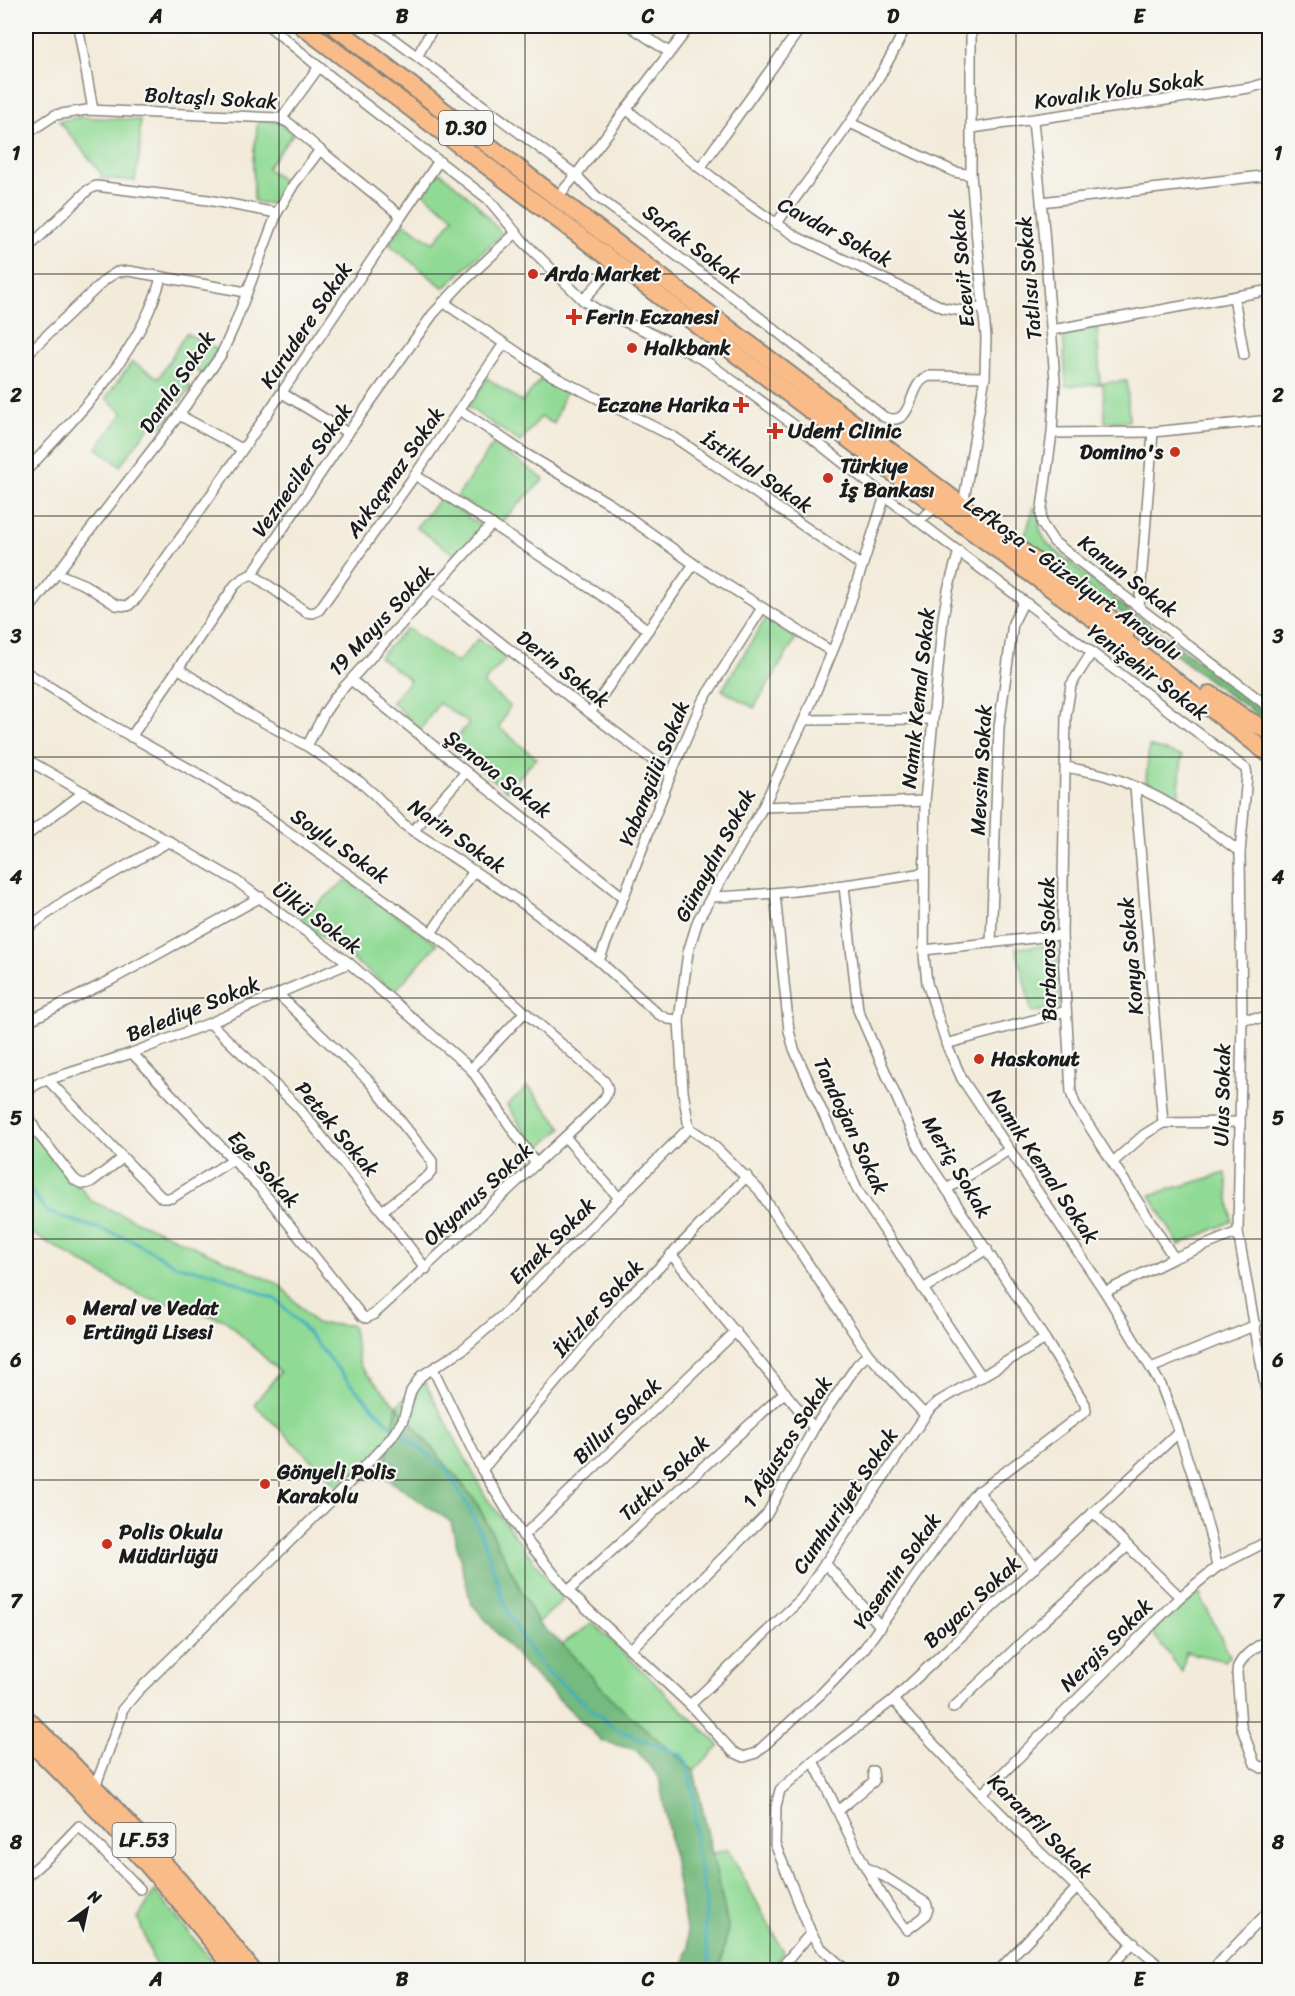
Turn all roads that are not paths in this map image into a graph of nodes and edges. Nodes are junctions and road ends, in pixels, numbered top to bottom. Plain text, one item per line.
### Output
1 (78, 26) edge
2 (269, 26) edge
3 (302, 26) edge
4 (334, 26) edge
5 (376, 26) edge
6 (434, 26) edge
7 (630, 26) edge
8 (690, 26) edge
9 (802, 26) edge
10 (906, 26) edge
11 (971, 26) edge
12 (1267, 26) edge
13 (1269, 41) edge
14 (669, 52) junction
15 (418, 55) junction
16 (319, 68) junction
17 (1269, 82) edge
18 (626, 109) junction
19 (93, 110) junction
20 (282, 118) junction
21 (1033, 121) junction
22 (850, 123) junction
23 (972, 128) junction
24 (26, 134) edge
25 (320, 150) junction
26 (439, 161) junction
27 (700, 168) junction
28 (576, 175) junction
29 (971, 175) junction
30 (1269, 175) edge
31 (557, 198) junction
32 (1041, 202) junction
33 (277, 213) junction
34 (401, 216) junction
35 (776, 224) junction
36 (516, 233) junction
37 (26, 250) edge
38 (617, 263) junction
39 (161, 278) junction
40 (1269, 290) edge
41 (246, 292) junction
42 (1234, 297) junction
43 (583, 300) junction
44 (443, 302) junction
45 (983, 307) junction
46 (1052, 330) junction
47 (503, 345) junction
48 (26, 355) edge
49 (1244, 355) dead end
50 (985, 377) junction
51 (282, 393) junction
52 (460, 410) junction
53 (179, 415) junction
54 (1269, 420) edge
55 (1153, 432) junction
56 (348, 433) junction
57 (1052, 433) junction
58 (242, 449) junction
59 (26, 471) edge
60 (415, 475) junction
61 (885, 496) junction
62 (963, 505) junction
63 (937, 506) junction
64 (918, 520) junction
65 (492, 525) junction
66 (959, 551) junction
67 (694, 564) junction
68 (862, 566) junction
69 (56, 573) junction
70 (252, 574) junction
71 (434, 590) junction
72 (1024, 602) junction
73 (762, 608) junction
74 (1139, 608) junction
75 (26, 613) edge
76 (648, 630) junction
77 (832, 652) junction
78 (1092, 652) junction
79 (179, 669) junction
80 (26, 672) edge
81 (351, 680) junction
82 (1269, 708) edge
83 (590, 713) junction
84 (932, 719) junction
85 (804, 720) junction
86 (1269, 732) edge
87 (131, 737) junction
88 (307, 746) junction
89 (1269, 755) edge
90 (26, 759) edge
91 (1066, 767) junction
92 (466, 772) junction
93 (671, 774) junction
94 (1248, 775) joint
95 (1135, 788) junction
96 (84, 792) junction
97 (926, 801) junction
98 (763, 807) junction
99 (413, 831) junction
100 (26, 836) edge
101 (170, 841) junction
102 (1240, 852) junction
103 (474, 871) junction
104 (923, 873) junction
105 (844, 886) junction
106 (775, 894) junction
107 (261, 897) junction
108 (623, 897) junction
109 (712, 897) junction
110 (26, 929) edge
111 (431, 933) junction
112 (1062, 935) junction
113 (991, 943) junction
114 (924, 950) junction
115 (599, 961) junction
116 (349, 963) junction
117 (278, 994) junction
118 (1066, 1011) junction
119 (525, 1012) junction
120 (1242, 1018) junction
121 (1269, 1019) edge
122 (679, 1020) junction
123 (26, 1022) edge
124 (210, 1023) junction
125 (946, 1044) junction
126 (132, 1053) junction
127 (471, 1069) junction
128 (48, 1080) junction
129 (607, 1086) joint
130 (26, 1097) edge
131 (26, 1111) edge
132 (1162, 1122) junction
133 (1239, 1122) junction
134 (689, 1128) junction
135 (566, 1138) junction
136 (1009, 1150) junction
137 (123, 1158) junction
138 (232, 1160) junction
139 (1113, 1162) junction
140 (536, 1164) junction
141 (747, 1176) junction
142 (947, 1189) junction
143 (620, 1199) junction
144 (382, 1211) junction
145 (1238, 1232) junction
146 (987, 1250) junction
147 (671, 1254) junction
148 (1174, 1258) junction
149 (426, 1269) junction
150 (923, 1289) junction
151 (1105, 1292) junction
152 (362, 1316) joint
153 (1256, 1325) junction
154 (736, 1331) junction
155 (1045, 1339) junction
156 (868, 1354) junction
157 (1151, 1368) junction
158 (433, 1369) junction
159 (982, 1377) junction
160 (785, 1392) junction
161 (1086, 1411) joint
162 (1269, 1413) edge
163 (925, 1415) junction
164 (814, 1428) junction
165 (1178, 1433) junction
166 (482, 1470) junction
167 (978, 1491) junction
168 (1093, 1512) junction
169 (523, 1536) junction
170 (1269, 1540) edge
171 (1128, 1546) junction
172 (825, 1563) junction
173 (1216, 1567) junction
174 (1035, 1568) junction
175 (567, 1592) junction
176 (1180, 1597) junction
177 (881, 1626) junction
178 (1269, 1638) edge
179 (631, 1649) junction
180 (893, 1700) junction
181 (690, 1705) junction
182 (953, 1708) dead end
183 (26, 1718) edge
184 (26, 1737) edge
185 (813, 1761) junction
186 (1269, 1763) edge
187 (873, 1772) dead end
188 (95, 1787) junction
189 (982, 1794) junction
190 (838, 1810) junction
191 (867, 1868) junction
192 (26, 1877) edge
193 (1077, 1888) junction
194 (140, 1889) dead end
195 (1269, 1910) edge
196 (811, 1933) junction
197 (1134, 1942) junction
198 (235, 1971) edge
199 (252, 1971) edge
200 (779, 1971) edge
201 (846, 1971) edge
202 (999, 1971) edge
203 (1107, 1971) edge
204 (1167, 1971) edge
205 (1212, 1971) edge

1 - 19 street
2 - 16 street, Yenişehir Sokak
3 - 38 highway, Lefkoşa - Güzelyurt Anayolu / D.30
4 - 31 highway, Lefkoşa - Güzelyurt Anayolu / D.30
5 - 15 street, Safak Sokak
6 - 15 street
7 - 14 street
8 - 14 street
9 - 27 street
10 - 22 street
11 - 23 street, Ecevit Sokak
12 - 13 main road
14 - 18 street
15 - 28 street, Safak Sokak
16 - 20 street
16 - 26 street, Yenişehir Sokak
17 - 21 street, Kovalık Yolu Sokak
18 - 27 street, Cavdar Sokak
18 - 28 street
19 - 20 street, Boltaşlı Sokak
19 - 24 street, Boltaşlı Sokak
20 - 25 street, Boltaşlı Sokak
21 - 23 street, Kovalık Yolu Sokak
21 - 32 street, Tatlısu Sokak
22 - 29 street
22 - 35 street
23 - 29 street, Ecevit Sokak
25 - 33 street, Damla Sokak
25 - 34 street, Boltaşlı Sokak
26 - 34 street, Kurudere Sokak
26 - 36 street, Yenişehir Sokak
27 - 35 street, Cavdar Sokak
28 - 31 street
28 - 50 street, Safak Sokak
29 - 45 street, Ecevit Sokak
30 - 32 street
31 - 62 highway, Lefkoşa - Güzelyurt Anayolu / D.30
32 - 46 street, Tatlısu Sokak
33 - 37 street
33 - 41 street, Damla Sokak
34 - 51 street, Kurudere Sokak
35 - 45 street, Cavdar Sokak
36 - 43 street, Yenişehir Sokak
36 - 44 street, Vezneciler Sokak
38 - 43 street
38 - 63 highway, Lefkoşa - Güzelyurt Anayolu / D.30
39 - 41 street
39 - 48 street
39 - 59 street
40 - 42 street
41 - 53 street, Damla Sokak
42 - 46 street
42 - 49 street
43 - 61 street, Yenişehir Sokak
44 - 47 street, İstiklal Sokak
44 - 56 street, Vezneciler Sokak
45 - 50 street, Ecevit Sokak
46 - 57 street, Tatlısu Sokak
47 - 52 street, Avkaçmaz Sokak
47 - 68 street, İstiklal Sokak
50 - 62 street, Ecevit Sokak
51 - 56 street
51 - 58 street, Kurudere Sokak
52 - 60 street, Avkaçmaz Sokak
52 - 67 street
53 - 58 street
53 - 69 street, Damla Sokak
54 - 55 street
55 - 57 street
55 - 74 street
56 - 70 street, Vezneciler Sokak
57 - 74 street, Kanun Sokak
58 - 69 street, Kurudere Sokak
60 - 65 street
60 - 70 street, Avkaçmaz Sokak
61 - 64 street, Yenişehir Sokak
61 - 68 street, Günaydın Sokak
62 - 86 highway, Lefkoşa - Güzelyurt Anayolu / D.30
63 - 64 street
63 - 89 highway, Lefkoşa - Güzelyurt Anayolu / D.30
64 - 66 street, Yenişehir Sokak
65 - 71 street, 19 Mayıs Sokak
65 - 76 street
66 - 72 street, Yenişehir Sokak
66 - 84 street, Namık Kemal Sokak
67 - 73 street
67 - 76 street
68 - 77 street, Günaydın Sokak
69 - 75 street, Damla Sokak
70 - 79 street, Vezneciler Sokak
71 - 81 street, 19 Mayıs Sokak
71 - 83 street, Derin Sokak
72 - 78 street, Yenişehir Sokak
72 - 113 street, Mevsim Sokak
73 - 77 street
73 - 93 street, Yabangülü Sokak
74 - 82 street, Kanun Sokak
76 - 83 street
77 - 85 street, Günaydın Sokak
78 - 91 street, Barbaros Sokak
78 - 94 street, Yenişehir Sokak
79 - 87 street, Vezneciler Sokak
79 - 88 street, Narin Sokak
80 - 87 street, Soylu Sokak
81 - 88 street, 19 Mayıs Sokak
81 - 92 street, Şenova Sokak
83 - 93 street, Derin Sokak
84 - 85 street
84 - 97 street, Namık Kemal Sokak
85 - 98 street, Günaydın Sokak
87 - 111 street, Soylu Sokak
88 - 99 street, Narin Sokak
90 - 96 street, Ülkü Sokak
91 - 95 street
91 - 112 street, Barbaros Sokak
92 - 99 street
92 - 108 street, Şenova Sokak
93 - 108 street, Yabangülü Sokak
94 - 102 street, Ulus Sokak
95 - 102 street
95 - 132 street, Konya Sokak
96 - 100 street
96 - 101 street, Ülkü Sokak
97 - 98 street
97 - 104 street, Namık Kemal Sokak
98 - 109 street, Günaydın Sokak
99 - 103 street, Narin Sokak
101 - 107 street, Ülkü Sokak
101 - 110 street
102 - 120 street, Ulus Sokak
103 - 111 street
103 - 115 street, Narin Sokak
104 - 105 street
104 - 114 street, Namık Kemal Sokak
105 - 106 street
105 - 142 street, Meriç Sokak
106 - 109 street
106 - 150 street, Tandoğan Sokak
107 - 116 street, Ülkü Sokak
107 - 123 street
108 - 115 street, Yabangülü Sokak
109 - 122 street, Günaydın Sokak
111 - 119 street, Soylu Sokak
112 - 113 street
112 - 118 street, Barbaros Sokak
113 - 114 street
114 - 125 street, Namık Kemal Sokak
115 - 122 street, Narin Sokak
116 - 117 street, Belediye Sokak
116 - 127 street, Ülkü Sokak
117 - 124 street, Belediye Sokak
117 - 144 street
118 - 125 street
118 - 139 street, Barbaros Sokak
119 - 127 street
119 - 129 street, Soylu Sokak
120 - 121 street
120 - 133 street, Ulus Sokak
122 - 134 street, Günaydın Sokak
124 - 126 street, Belediye Sokak
124 - 144 street, Petek Sokak
125 - 136 street, Namık Kemal Sokak
126 - 128 street, Belediye Sokak
126 - 138 street, Ege Sokak
127 - 140 street, Ülkü Sokak
128 - 130 street, Belediye Sokak
128 - 137 street
129 - 135 street, Okyanus Sokak
131 - 137 street
132 - 133 street
132 - 139 street
133 - 145 street, Ulus Sokak
134 - 141 street
134 - 143 street, Emek Sokak
135 - 140 street, Okyanus Sokak
135 - 143 street
136 - 142 street
136 - 151 street, Namık Kemal Sokak
137 - 138 street
138 - 152 street, Ege Sokak
139 - 148 street, Barbaros Sokak
140 - 149 street, Okyanus Sokak
141 - 147 street, İkizler Sokak
141 - 156 street
142 - 146 street, Meriç Sokak
143 - 158 street, Emek Sokak
144 - 149 street, Petek Sokak
145 - 148 street
145 - 153 street, Ulus Sokak
146 - 150 street
146 - 155 street, Meriç Sokak
147 - 154 street
147 - 166 street, İkizler Sokak
148 - 151 street
149 - 152 street, Okyanus Sokak
150 - 159 street, Tandoğan Sokak
151 - 157 street, Namık Kemal Sokak
153 - 157 street
153 - 162 street, Ulus Sokak
154 - 160 street
154 - 169 street, Billur Sokak
155 - 159 street, Cumhuriyet Sokak
155 - 161 street, Meriç Sokak
156 - 163 street
156 - 164 street, 1 Ağustos Sokak
157 - 165 street, Namık Kemal Sokak
158 - 166 street
158 - 188 street, Emek Sokak
159 - 163 street, Cumhuriyet Sokak
160 - 164 street
160 - 175 street, Tutku Sokak
161 - 167 street, Yasemin Sokak
163 - 172 street, Cumhuriyet Sokak
164 - 179 street, 1 Ağustos Sokak
165 - 168 street, Boyacı Sokak
165 - 173 street, Namık Kemal Sokak
166 - 169 street
167 - 174 street
167 - 177 street, Yasemin Sokak
168 - 171 street
168 - 174 street, Boyacı Sokak
169 - 175 street
170 - 173 street, Nergis Sokak
171 - 176 street
171 - 182 street
172 - 177 street
172 - 181 street, Cumhuriyet Sokak
173 - 176 street, Nergis Sokak
174 - 180 street, Boyacı Sokak
175 - 179 street
176 - 189 street, Nergis Sokak
177 - 181 street, Yasemin Sokak
178 - 186 street
179 - 181 street
180 - 185 street, Boyacı Sokak
180 - 189 street, Karanfil Sokak
183 - 188 highway, LF.53
184 - 198 highway, LF.53
185 - 190 street
185 - 196 street, Boyacı Sokak
187 - 190 street
188 - 199 highway, LF.53
189 - 193 street, Karanfil Sokak
190 - 191 street
191 - 191 street
192 - 194 street
193 - 197 street, Karanfil Sokak
193 - 202 street
195 - 205 street
196 - 200 street
196 - 201 street
197 - 203 street
197 - 204 street, Karanfil Sokak

